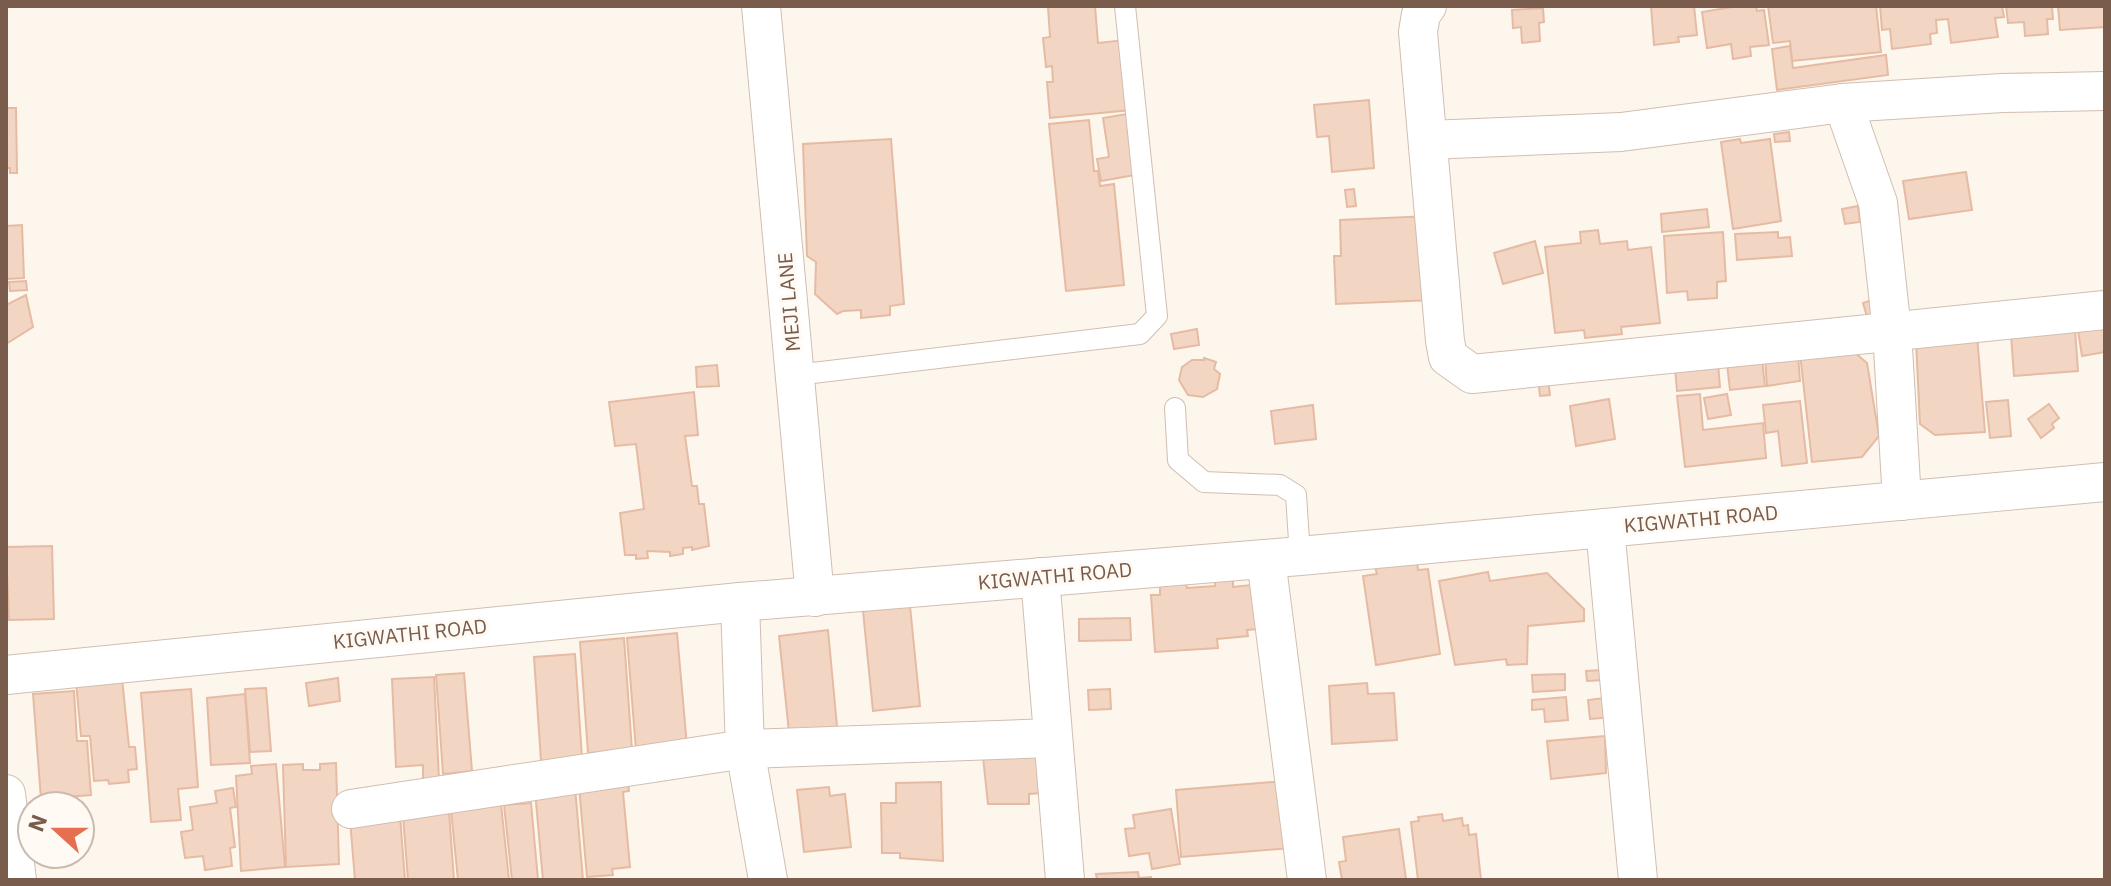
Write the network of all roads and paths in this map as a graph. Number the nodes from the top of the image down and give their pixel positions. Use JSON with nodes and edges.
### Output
{"nodes":[{"id":1,"x":761,"y":6,"type":"edge"},
{"id":2,"x":1125,"y":6,"type":"edge"},
{"id":3,"x":1427,"y":6,"type":"edge"},
{"id":4,"x":2105,"y":91,"type":"edge"},
{"id":5,"x":1843,"y":103,"type":"junction"},
{"id":6,"x":1428,"y":140,"type":"junction"},
{"id":7,"x":2105,"y":310,"type":"edge"},
{"id":8,"x":1892,"y":331,"type":"junction"},
{"id":9,"x":796,"y":375,"type":"junction"},
{"id":10,"x":1175,"y":408,"type":"dead end"},
{"id":11,"x":2105,"y":482,"type":"edge"},
{"id":12,"x":1902,"y":501,"type":"junction"},
{"id":13,"x":1605,"y":528,"type":"junction"},
{"id":14,"x":1283,"y":558,"type":"junction"},
{"id":15,"x":1040,"y":577,"type":"junction"},
{"id":16,"x":815,"y":597,"type":"junction"},
{"id":17,"x":740,"y":602,"type":"junction"},
{"id":18,"x":6,"y":675,"type":"edge"},
{"id":19,"x":1052,"y":738,"type":"junction"},
{"id":20,"x":745,"y":749,"type":"junction"},
{"id":21,"x":6,"y":794,"type":"edge"},
{"id":22,"x":351,"y":809,"type":"dead end"},
{"id":23,"x":17,"y":880,"type":"edge"},
{"id":24,"x":768,"y":880,"type":"edge"},
{"id":25,"x":1065,"y":880,"type":"edge"},
{"id":26,"x":1307,"y":880,"type":"edge"},
{"id":27,"x":1638,"y":880,"type":"edge"}],
"edges":[{"from":1,"to":9,"type":"street","name":"MEJI LANE"},
{"from":2,"to":9,"type":"lane"},
{"from":3,"to":6,"type":"street"},
{"from":4,"to":5,"type":"street"},
{"from":5,"to":6,"type":"street"},
{"from":5,"to":8,"type":"street"},
{"from":6,"to":8,"type":"street"},
{"from":7,"to":8,"type":"street"},
{"from":8,"to":12,"type":"street"},
{"from":9,"to":16,"type":"street","name":"MEJI LANE"},
{"from":10,"to":14,"type":"lane"},
{"from":11,"to":12,"type":"street","name":"KIGWATHI ROAD"},
{"from":12,"to":13,"type":"street","name":"KIGWATHI ROAD"},
{"from":13,"to":14,"type":"street","name":"KIGWATHI ROAD"},
{"from":13,"to":27,"type":"street"},
{"from":14,"to":15,"type":"street","name":"KIGWATHI ROAD"},
{"from":14,"to":26,"type":"street"},
{"from":15,"to":16,"type":"street","name":"KIGWATHI ROAD"},
{"from":15,"to":19,"type":"street"},
{"from":16,"to":17,"type":"street","name":"KIGWATHI ROAD"},
{"from":17,"to":18,"type":"street","name":"KIGWATHI ROAD"},
{"from":17,"to":20,"type":"street"},
{"from":19,"to":20,"type":"street"},
{"from":19,"to":25,"type":"street"},
{"from":20,"to":22,"type":"street"},
{"from":20,"to":24,"type":"street"},
{"from":21,"to":23,"type":"street"}]}
